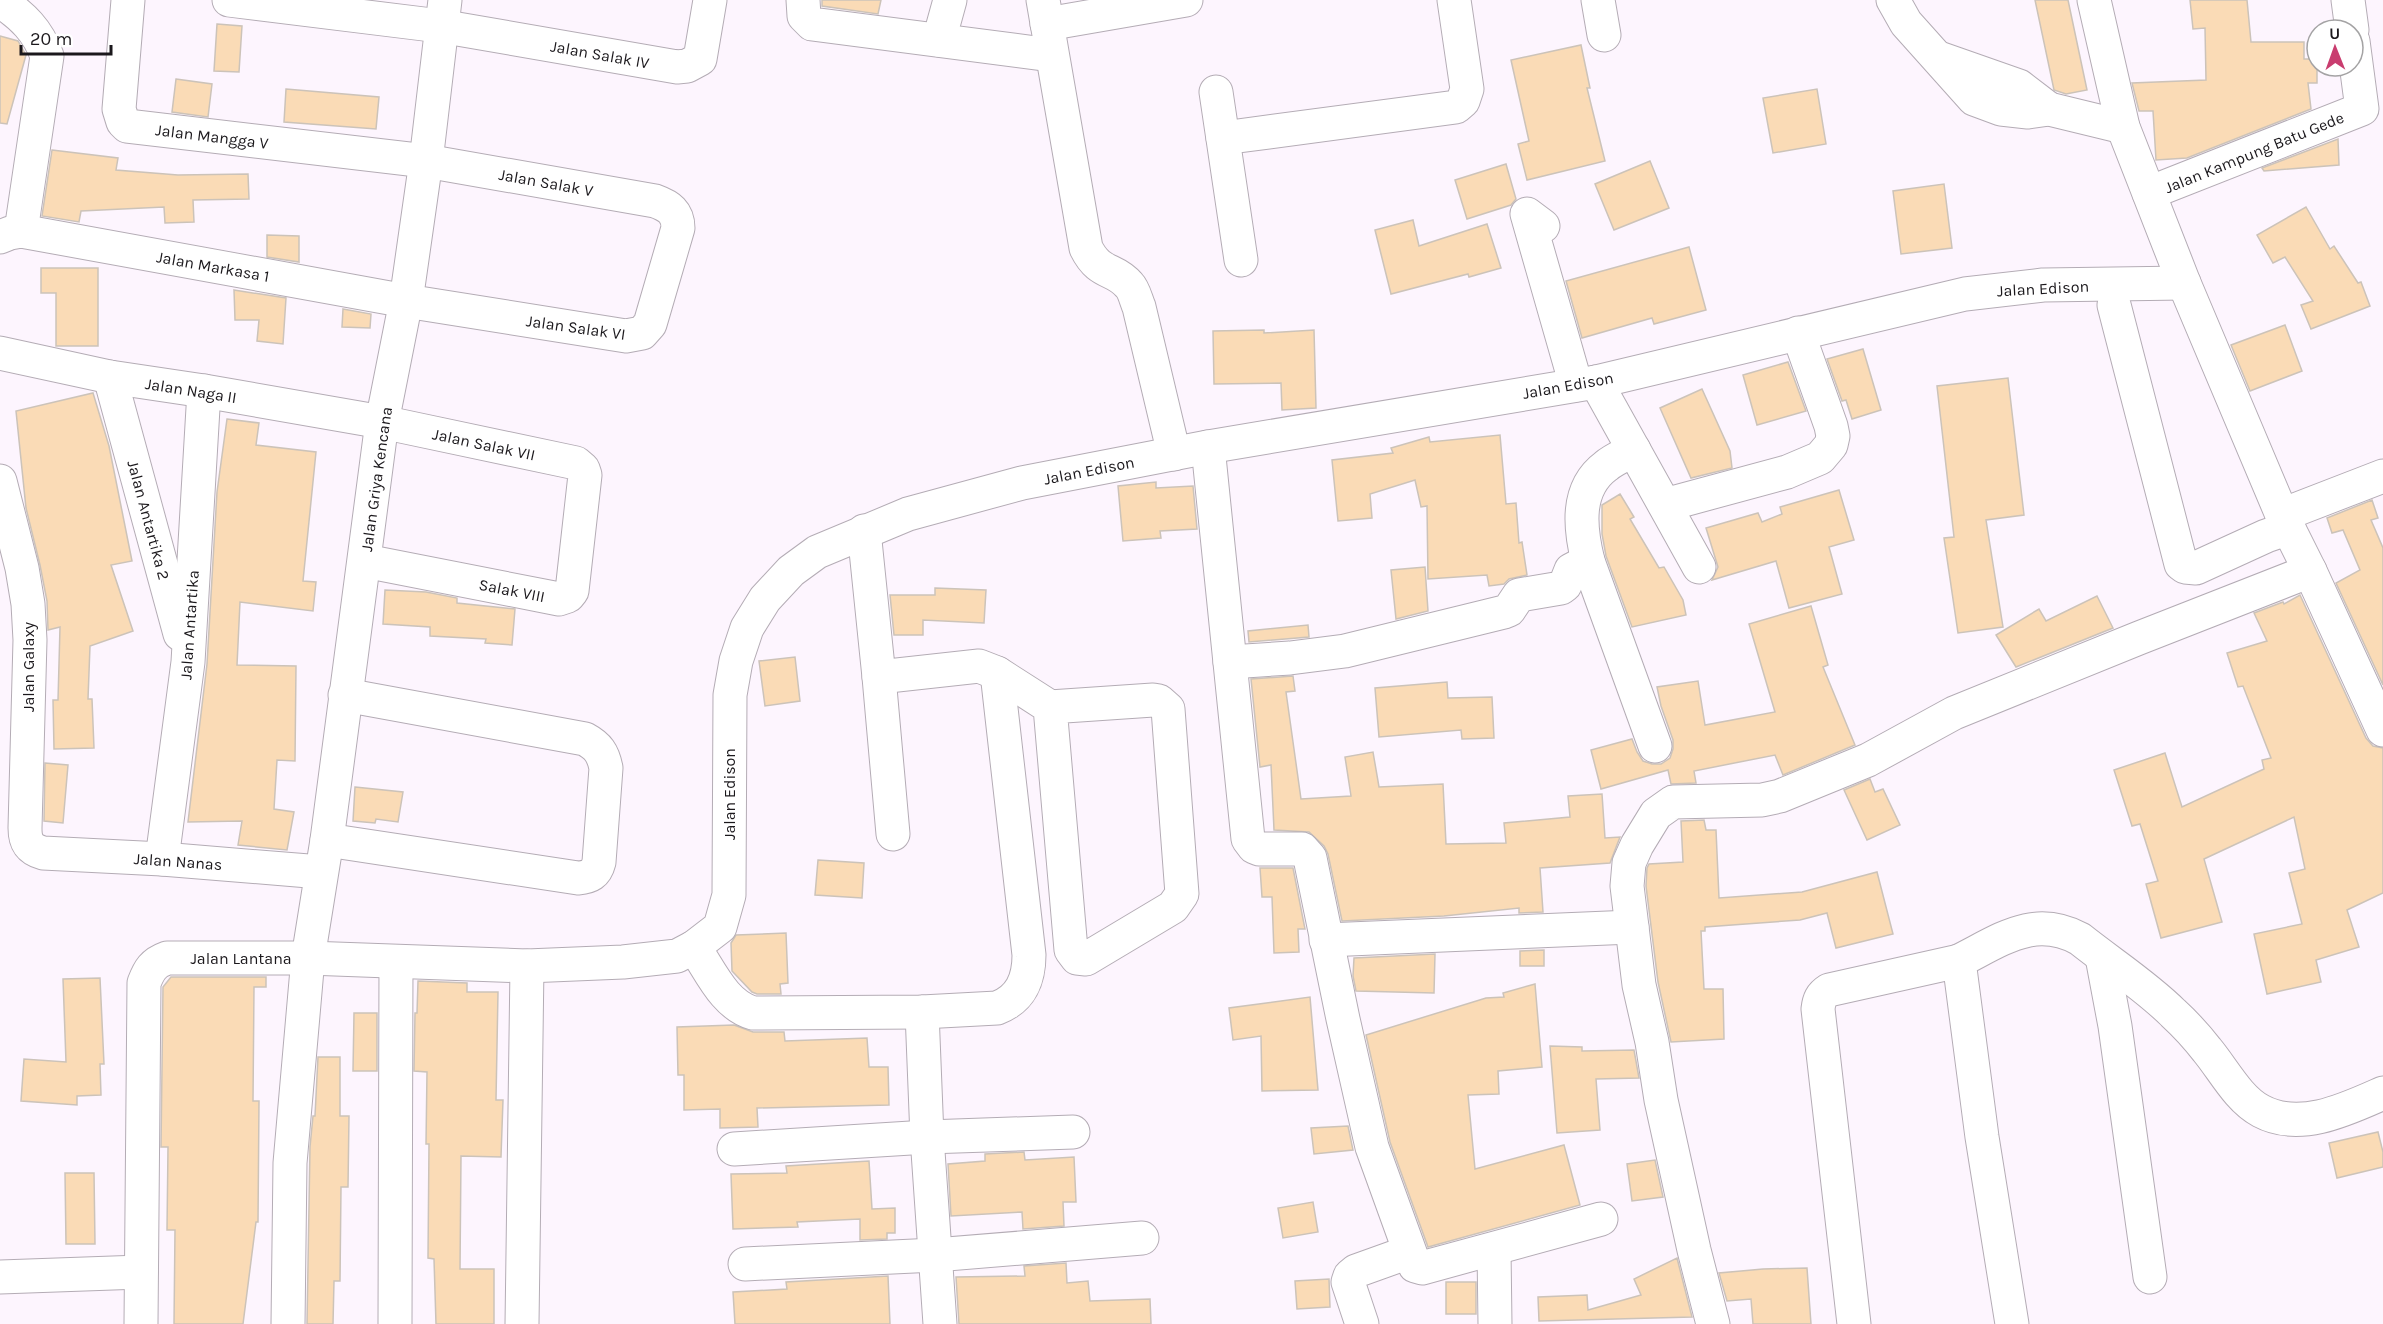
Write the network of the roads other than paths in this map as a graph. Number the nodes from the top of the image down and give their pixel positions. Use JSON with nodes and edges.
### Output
{"nodes":[{"id":1,"x":128,"y":0,"type":"edge"},
{"id":2,"x":230,"y":0,"type":"edge"},
{"id":3,"x":710,"y":0,"type":"edge"},
{"id":4,"x":803,"y":0,"type":"edge"},
{"id":5,"x":950,"y":0,"type":"edge"},
{"id":6,"x":1185,"y":0,"type":"edge"},
{"id":7,"x":1454,"y":0,"type":"edge"},
{"id":8,"x":1598,"y":0,"type":"edge"},
{"id":9,"x":1893,"y":0,"type":"edge"},
{"id":10,"x":2094,"y":0,"type":"edge"},
{"id":11,"x":2348,"y":0,"type":"edge"},
{"id":12,"x":0,"y":1,"type":"edge"},
{"id":13,"x":442,"y":13,"type":"edge"},
{"id":14,"x":2350,"y":18,"type":"edge"},
{"id":15,"x":1047,"y":26,"type":"edge"},
{"id":16,"x":1604,"y":35,"type":"dead end"},
{"id":17,"x":939,"y":40,"type":"junction"},
{"id":18,"x":2357,"y":78,"type":"edge"},
{"id":19,"x":1216,"y":92,"type":"dead end"},
{"id":20,"x":2122,"y":127,"type":"junction"},
{"id":21,"x":1223,"y":138,"type":"junction"},
{"id":22,"x":426,"y":161,"type":"junction"},
{"id":23,"x":2149,"y":193,"type":"junction"},
{"id":24,"x":666,"y":205,"type":"joint"},
{"id":25,"x":1544,"y":226,"type":"dead end"},
{"id":26,"x":10,"y":234,"type":"edge"},
{"id":27,"x":1241,"y":260,"type":"dead end"},
{"id":28,"x":2184,"y":284,"type":"junction"},
{"id":29,"x":406,"y":302,"type":"junction"},
{"id":30,"x":2114,"y":305,"type":"dead end"},
{"id":31,"x":1798,"y":333,"type":"junction"},
{"id":32,"x":0,"y":353,"type":"edge"},
{"id":33,"x":110,"y":377,"type":"junction"},
{"id":34,"x":1586,"y":383,"type":"junction"},
{"id":35,"x":204,"y":391,"type":"junction"},
{"id":36,"x":382,"y":422,"type":"junction"},
{"id":37,"x":1208,"y":447,"type":"junction"},
{"id":38,"x":1634,"y":450,"type":"junction"},
{"id":39,"x":1174,"y":454,"type":"junction"},
{"id":40,"x":583,"y":469,"type":"joint"},
{"id":41,"x":2383,"y":476,"type":"edge"},
{"id":42,"x":0,"y":482,"type":"edge"},
{"id":43,"x":1665,"y":505,"type":"junction"},
{"id":44,"x":2286,"y":522,"type":"junction"},
{"id":45,"x":864,"y":531,"type":"junction"},
{"id":46,"x":365,"y":561,"type":"junction"},
{"id":47,"x":1588,"y":561,"type":"junction"},
{"id":48,"x":1699,"y":567,"type":"dead end"},
{"id":49,"x":2310,"y":571,"type":"junction"},
{"id":50,"x":188,"y":662,"type":"junction"},
{"id":51,"x":1230,"y":662,"type":"junction"},
{"id":52,"x":997,"y":673,"type":"junction"},
{"id":53,"x":879,"y":677,"type":"junction"},
{"id":54,"x":345,"y":695,"type":"junction"},
{"id":55,"x":1050,"y":707,"type":"junction"},
{"id":56,"x":2383,"y":730,"type":"edge"},
{"id":57,"x":1655,"y":746,"type":"dead end"},
{"id":58,"x":893,"y":834,"type":"dead end"},
{"id":59,"x":327,"y":840,"type":"junction"},
{"id":60,"x":36,"y":851,"type":"joint"},
{"id":61,"x":162,"y":859,"type":"junction"},
{"id":62,"x":321,"y":872,"type":"junction"},
{"id":63,"x":1632,"y":927,"type":"junction"},
{"id":64,"x":1326,"y":940,"type":"junction"},
{"id":65,"x":694,"y":947,"type":"junction"},
{"id":66,"x":2102,"y":957,"type":"junction"},
{"id":67,"x":308,"y":958,"type":"junction"},
{"id":68,"x":396,"y":962,"type":"junction"},
{"id":69,"x":1959,"y":962,"type":"junction"},
{"id":70,"x":527,"y":966,"type":"junction"},
{"id":71,"x":922,"y":1012,"type":"junction"},
{"id":72,"x":2383,"y":1093,"type":"edge"},
{"id":73,"x":1073,"y":1132,"type":"dead end"},
{"id":74,"x":927,"y":1137,"type":"junction"},
{"id":75,"x":734,"y":1149,"type":"dead end"},
{"id":76,"x":1601,"y":1219,"type":"dead end"},
{"id":77,"x":1142,"y":1238,"type":"dead end"},
{"id":78,"x":1494,"y":1250,"type":"junction"},
{"id":79,"x":1409,"y":1252,"type":"junction"},
{"id":80,"x":935,"y":1255,"type":"junction"},
{"id":81,"x":744,"y":1264,"type":"dead end"},
{"id":82,"x":141,"y":1272,"type":"junction"},
{"id":83,"x":2150,"y":1277,"type":"dead end"},
{"id":84,"x":0,"y":1278,"type":"edge"},
{"id":85,"x":141,"y":1324,"type":"edge"},
{"id":86,"x":288,"y":1324,"type":"edge"},
{"id":87,"x":395,"y":1324,"type":"edge"},
{"id":88,"x":522,"y":1324,"type":"edge"},
{"id":89,"x":940,"y":1324,"type":"edge"},
{"id":90,"x":1362,"y":1324,"type":"edge"},
{"id":91,"x":1495,"y":1324,"type":"edge"},
{"id":92,"x":1713,"y":1324,"type":"edge"},
{"id":93,"x":1854,"y":1324,"type":"edge"},
{"id":94,"x":2012,"y":1324,"type":"edge"}],
"edges":[{"from":1,"to":22,"type":"street","name":"Jalan Mangga V"},
{"from":2,"to":13,"type":"street"},
{"from":3,"to":13,"type":"street","name":"Jalan Salak IV"},
{"from":4,"to":17,"type":"street"},
{"from":5,"to":17,"type":"street"},
{"from":6,"to":15,"type":"street"},
{"from":7,"to":21,"type":"street"},
{"from":8,"to":16,"type":"street"},
{"from":9,"to":20,"type":"street"},
{"from":10,"to":20,"type":"street"},
{"from":11,"to":14,"type":"street"},
{"from":12,"to":26,"type":"street"},
{"from":13,"to":22,"type":"street","name":"Jalan Griya Kencana"},
{"from":15,"to":17,"type":"street"},
{"from":15,"to":39,"type":"street"},
{"from":18,"to":23,"type":"street","name":"Jalan Kampung Batu Gede"},
{"from":19,"to":21,"type":"street"},
{"from":20,"to":23,"type":"street"},
{"from":21,"to":27,"type":"street"},
{"from":22,"to":24,"type":"street","name":"Jalan Salak V"},
{"from":22,"to":29,"type":"street","name":"Jalan Griya Kencana"},
{"from":23,"to":28,"type":"street"},
{"from":24,"to":29,"type":"street","name":"Jalan Salak VI"},
{"from":25,"to":34,"type":"street"},
{"from":26,"to":29,"type":"street","name":"Jalan Markasa 1"},
{"from":28,"to":31,"type":"street","name":"Jalan Edison"},
{"from":28,"to":44,"type":"street"},
{"from":29,"to":36,"type":"street","name":"Jalan Griya Kencana"},
{"from":30,"to":44,"type":"street"},
{"from":31,"to":34,"type":"street","name":"Jalan Edison"},
{"from":31,"to":43,"type":"street"},
{"from":32,"to":33,"type":"street","name":"Jalan Naga II"},
{"from":33,"to":35,"type":"street","name":"Jalan Naga II"},
{"from":33,"to":50,"type":"street","name":"Jalan Antartika 2"},
{"from":34,"to":37,"type":"street","name":"Jalan Edison"},
{"from":34,"to":38,"type":"street"},
{"from":35,"to":36,"type":"street","name":"Jalan Naga II"},
{"from":35,"to":50,"type":"street","name":"Jalan Antartika"},
{"from":36,"to":40,"type":"street","name":"Jalan Salak VII"},
{"from":36,"to":46,"type":"street","name":"Jalan Griya Kencana"},
{"from":37,"to":39,"type":"street","name":"Jalan Edison"},
{"from":37,"to":51,"type":"street"},
{"from":38,"to":43,"type":"street"},
{"from":38,"to":47,"type":"street"},
{"from":39,"to":45,"type":"street","name":"Jalan Edison"},
{"from":40,"to":46,"type":"street","name":"Salak VIII"},
{"from":41,"to":44,"type":"street"},
{"from":42,"to":60,"type":"street","name":"Jalan Galaxy"},
{"from":43,"to":48,"type":"street"},
{"from":44,"to":49,"type":"street"},
{"from":45,"to":53,"type":"street"},
{"from":45,"to":65,"type":"street","name":"Jalan Edison"},
{"from":46,"to":54,"type":"street","name":"Jalan Griya Kencana"},
{"from":47,"to":51,"type":"street"},
{"from":47,"to":57,"type":"street"},
{"from":49,"to":56,"type":"street"},
{"from":49,"to":63,"type":"street"},
{"from":50,"to":61,"type":"street","name":"Jalan Antartika"},
{"from":51,"to":64,"type":"street"},
{"from":52,"to":53,"type":"street"},
{"from":52,"to":55,"type":"street"},
{"from":52,"to":71,"type":"street"},
{"from":53,"to":58,"type":"street"},
{"from":54,"to":59,"type":"street","name":"Jalan Griya Kencana"},
{"from":54,"to":59,"type":"street"},
{"from":55,"to":55,"type":"street"},
{"from":59,"to":62,"type":"street","name":"Jalan Griya Kencana"},
{"from":60,"to":61,"type":"street","name":"Jalan Nanas"},
{"from":61,"to":62,"type":"street","name":"Jalan Nanas"},
{"from":62,"to":67,"type":"street","name":"Jalan Griya Kencana"},
{"from":63,"to":64,"type":"street"},
{"from":63,"to":92,"type":"street"},
{"from":64,"to":79,"type":"street"},
{"from":65,"to":70,"type":"street","name":"Jalan Edison"},
{"from":65,"to":71,"type":"street"},
{"from":66,"to":69,"type":"street"},
{"from":66,"to":72,"type":"street"},
{"from":66,"to":83,"type":"street"},
{"from":67,"to":68,"type":"street","name":"Jalan Edison"},
{"from":67,"to":82,"type":"street","name":"Jalan Lantana"},
{"from":67,"to":86,"type":"street","name":"Jalan Lantana"},
{"from":68,"to":70,"type":"street","name":"Jalan Edison"},
{"from":68,"to":87,"type":"street"},
{"from":69,"to":93,"type":"street"},
{"from":69,"to":94,"type":"street"},
{"from":70,"to":88,"type":"street"},
{"from":71,"to":74,"type":"street"},
{"from":73,"to":74,"type":"street"},
{"from":74,"to":75,"type":"street"},
{"from":74,"to":80,"type":"street"},
{"from":76,"to":78,"type":"street"},
{"from":77,"to":80,"type":"street"},
{"from":78,"to":79,"type":"street"},
{"from":78,"to":91,"type":"street"},
{"from":79,"to":90,"type":"street"},
{"from":80,"to":81,"type":"street"},
{"from":80,"to":89,"type":"street"},
{"from":82,"to":84,"type":"street"},
{"from":82,"to":85,"type":"street","name":"Jalan Lantana"}]}
